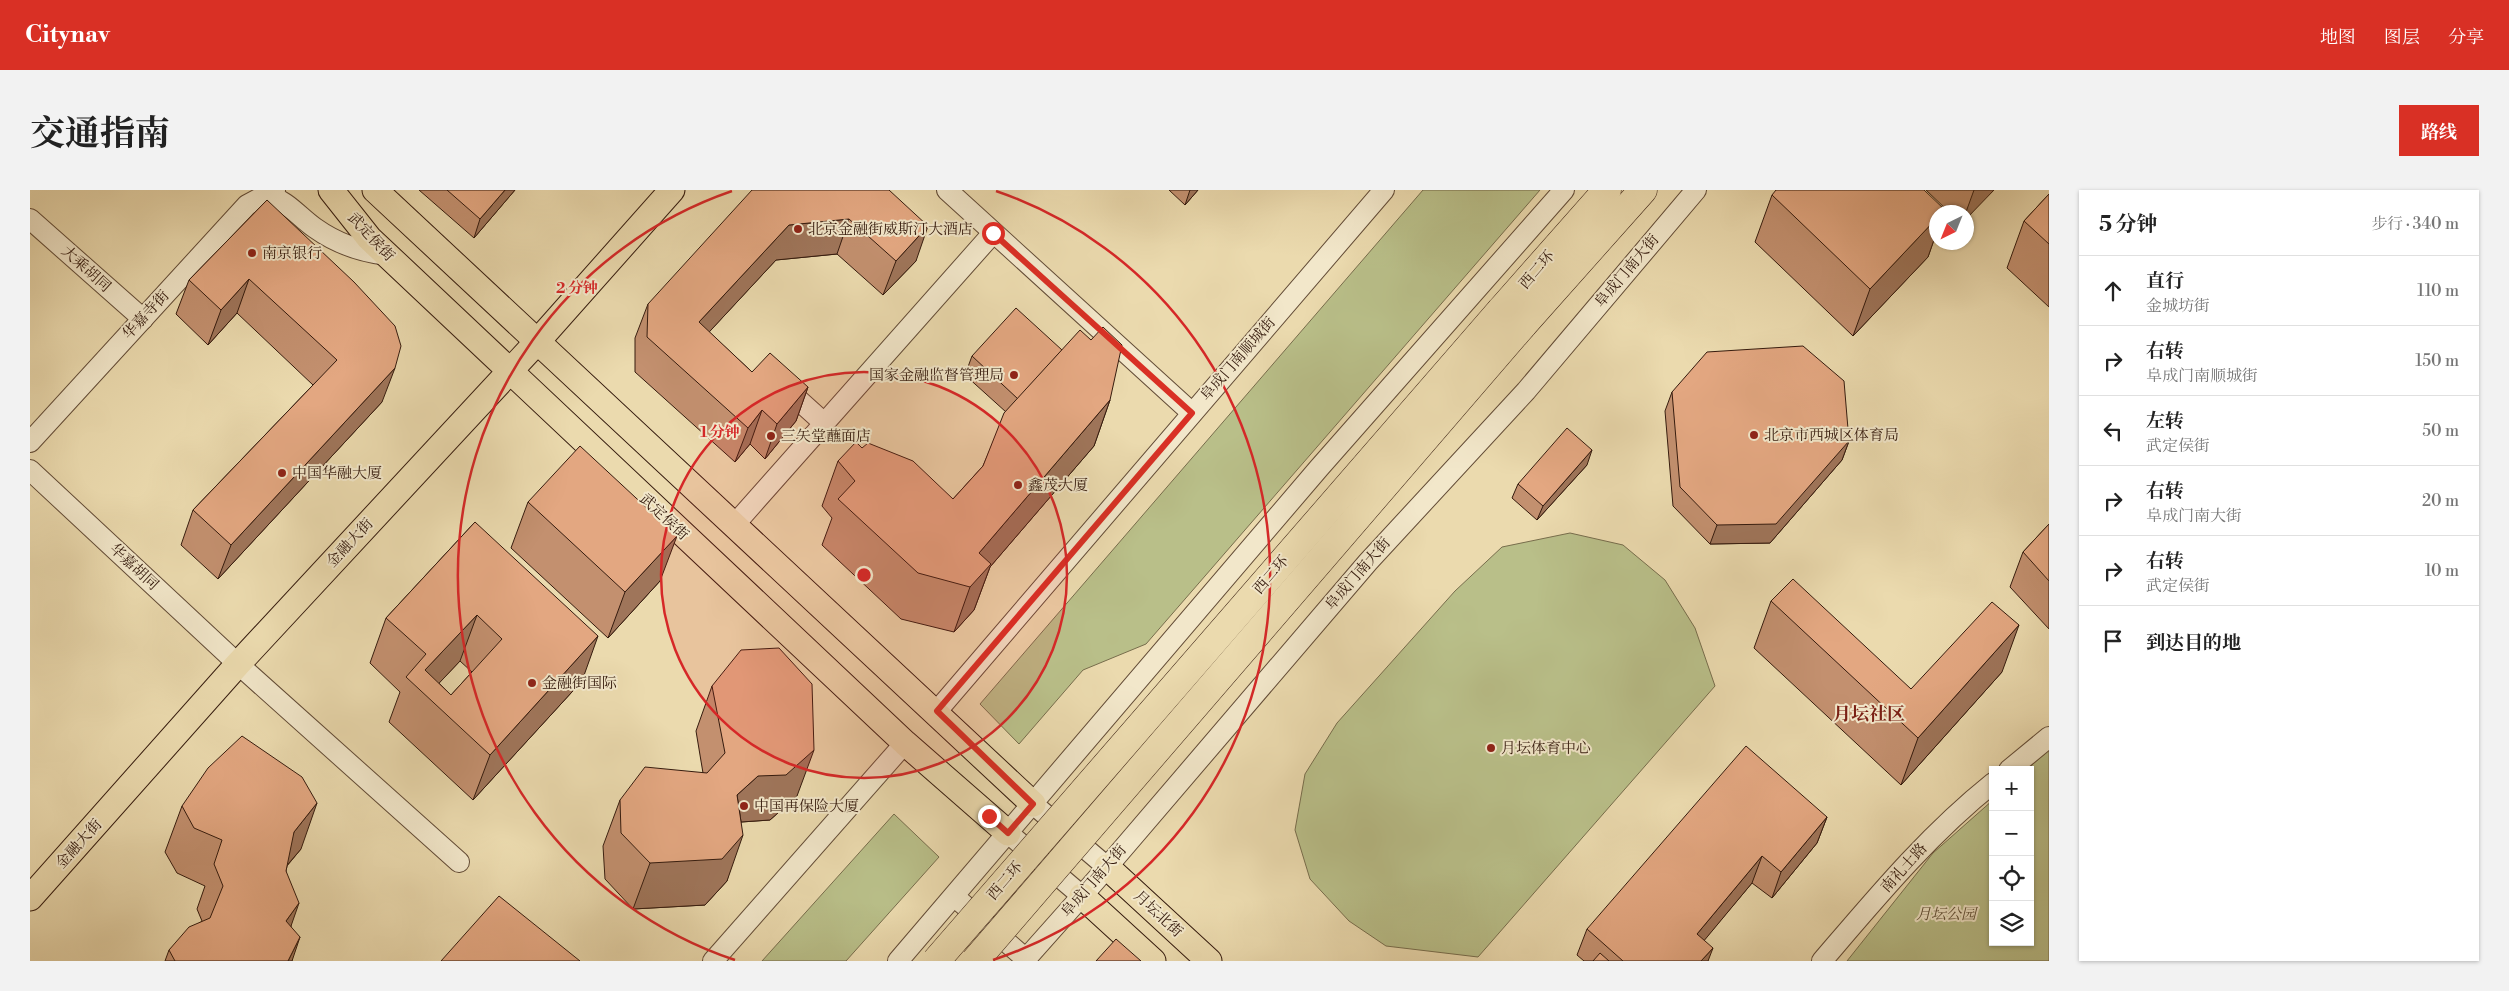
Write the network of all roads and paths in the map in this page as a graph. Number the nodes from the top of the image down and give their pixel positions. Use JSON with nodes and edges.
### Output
{"nodes":[{"id":1,"x":331,"y":190,"type":"edge"},
{"id":2,"x":375,"y":190,"type":"edge"},
{"id":3,"x":672,"y":190,"type":"edge"},
{"id":4,"x":947,"y":190,"type":"edge"},
{"id":5,"x":1384,"y":190,"type":"edge"},
{"id":6,"x":1564,"y":190,"type":"edge"},
{"id":7,"x":1607,"y":190,"type":"edge"},
{"id":8,"x":1643,"y":190,"type":"edge"},
{"id":9,"x":1696,"y":190,"type":"edge"},
{"id":10,"x":271,"y":193,"type":"edge"},
{"id":11,"x":30,"y":219,"type":"edge"},
{"id":12,"x":993,"y":233,"type":"junction"},
{"id":13,"x":387,"y":255,"type":"junction"},
{"id":14,"x":143,"y":319,"type":"junction"},
{"id":15,"x":537,"y":342,"type":"junction"},
{"id":16,"x":511,"y":371,"type":"junction"},
{"id":17,"x":779,"y":381,"type":"edge"},
{"id":18,"x":1192,"y":413,"type":"junction"},
{"id":19,"x":824,"y":423,"type":"junction"},
{"id":20,"x":30,"y":442,"type":"edge"},
{"id":21,"x":30,"y":470,"type":"edge"},
{"id":22,"x":734,"y":524,"type":"junction"},
{"id":23,"x":238,"y":664,"type":"junction"},
{"id":24,"x":937,"y":711,"type":"junction"},
{"id":25,"x":2049,"y":737,"type":"edge"},
{"id":26,"x":905,"y":743,"type":"junction"},
{"id":27,"x":2014,"y":766,"type":"edge"},
{"id":28,"x":1989,"y":786,"type":"edge"},
{"id":29,"x":1033,"y":804,"type":"junction"},
{"id":30,"x":1008,"y":833,"type":"junction"},
{"id":31,"x":459,"y":862,"type":"dead end"},
{"id":32,"x":1107,"y":867,"type":"junction"},
{"id":33,"x":1082,"y":896,"type":"junction"},
{"id":34,"x":955,"y":897,"type":"junction"},
{"id":35,"x":30,"y":898,"type":"edge"},
{"id":36,"x":1025,"y":960,"type":"edge"},
{"id":37,"x":713,"y":961,"type":"edge"},
{"id":38,"x":898,"y":961,"type":"edge"},
{"id":39,"x":936,"y":961,"type":"edge"},
{"id":40,"x":975,"y":961,"type":"edge"},
{"id":41,"x":1153,"y":961,"type":"edge"},
{"id":42,"x":1209,"y":961,"type":"edge"},
{"id":43,"x":1822,"y":961,"type":"edge"}],
"edges":[{"from":1,"to":13,"type":"main road","name":"武定侯街"},
{"from":2,"to":15,"type":"main road"},
{"from":3,"to":15,"type":"main road","name":"金融大街"},
{"from":4,"to":12,"type":"street"},
{"from":5,"to":18,"type":"street","name":"阜成门南顺城街"},
{"from":6,"to":29,"type":"street"},
{"from":7,"to":39,"type":"highway","name":"西二环","bridge":true},
{"from":8,"to":40,"type":"highway","name":"西二环","bridge":true},
{"from":9,"to":32,"type":"street","name":"阜成门南大街"},
{"from":10,"to":13,"type":"street","name":"华嘉寺街"},
{"from":10,"to":14,"type":"street","name":"华嘉寺街"},
{"from":11,"to":14,"type":"street","name":"大乘胡同"},
{"from":12,"to":18,"type":"street"},
{"from":12,"to":19,"type":"street"},
{"from":13,"to":16,"type":"main road","name":"武定侯街"},
{"from":14,"to":20,"type":"street","name":"华嘉寺街"},
{"from":15,"to":16,"type":"main road","name":"金融大街"},
{"from":15,"to":22,"type":"main road"},
{"from":16,"to":23,"type":"main road","name":"金融大街"},
{"from":16,"to":26,"type":"main road","name":"武定侯街"},
{"from":17,"to":19,"type":"street"},
{"from":18,"to":24,"type":"street","name":"阜成门南顺城街"},
{"from":19,"to":22,"type":"street"},
{"from":21,"to":23,"type":"street","name":"华嘉胡同"},
{"from":22,"to":24,"type":"main road"},
{"from":23,"to":31,"type":"street","name":"华嘉胡同"},
{"from":23,"to":35,"type":"main road","name":"金融大街"},
{"from":24,"to":29,"type":"main road"},
{"from":25,"to":27,"type":"street"},
{"from":26,"to":30,"type":"main road","name":"武定侯街"},
{"from":26,"to":37,"type":"street"},
{"from":28,"to":43,"type":"street","name":"南礼士路"},
{"from":29,"to":30,"type":"street"},
{"from":29,"to":32,"type":"street"},
{"from":30,"to":33,"type":"street"},
{"from":30,"to":34,"type":"street"},
{"from":32,"to":33,"type":"street","name":"阜成门南大街"},
{"from":32,"to":42,"type":"main road","name":"月坛北街"},
{"from":33,"to":36,"type":"street","name":"阜成门南大街"},
{"from":33,"to":41,"type":"main road"},
{"from":34,"to":36,"type":"street"},
{"from":34,"to":38,"type":"street"}]}
